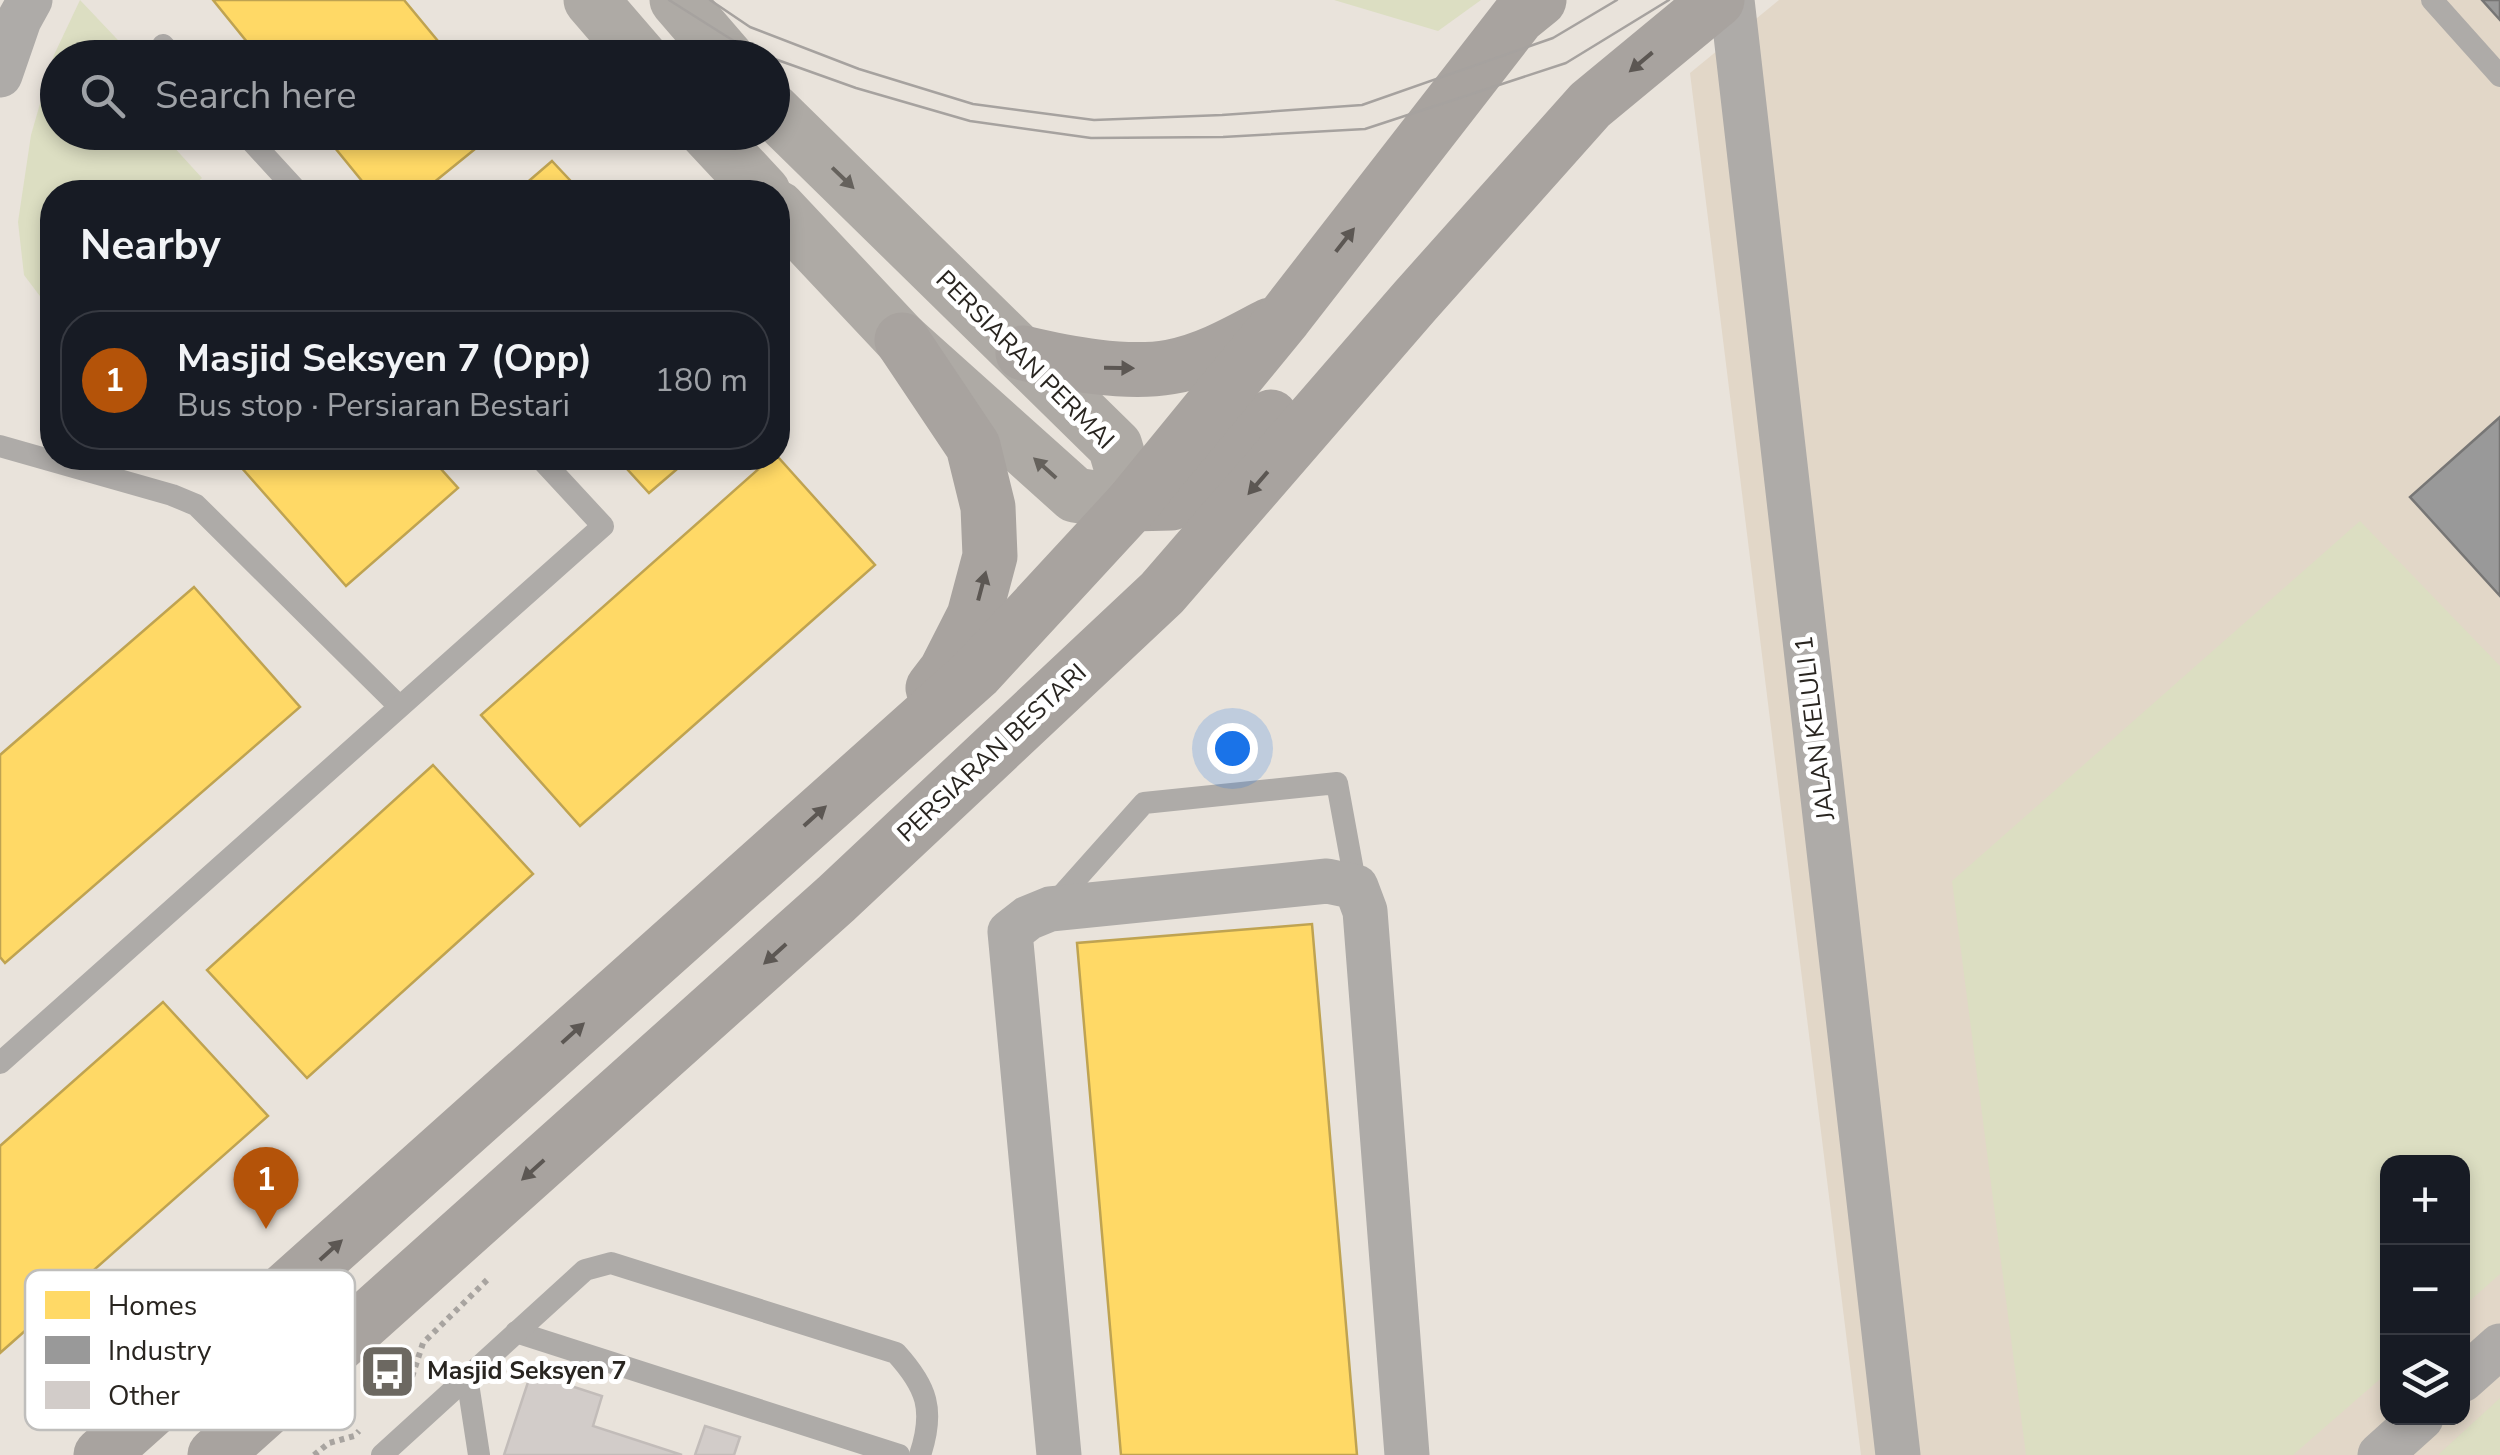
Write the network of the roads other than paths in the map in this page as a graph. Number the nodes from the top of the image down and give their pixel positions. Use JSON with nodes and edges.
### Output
{"nodes":[{"id":1,"x":30,"y":0,"type":"edge"},
{"id":2,"x":591,"y":0,"type":"edge"},
{"id":3,"x":677,"y":0,"type":"edge"},
{"id":4,"x":1539,"y":0,"type":"edge"},
{"id":5,"x":1716,"y":0,"type":"edge"},
{"id":6,"x":1732,"y":0,"type":"edge"},
{"id":7,"x":2432,"y":0,"type":"edge"},
{"id":8,"x":625,"y":40,"type":"edge"},
{"id":9,"x":711,"y":40,"type":"edge"},
{"id":10,"x":0,"y":75,"type":"edge"},
{"id":11,"x":2500,"y":76,"type":"edge"},
{"id":12,"x":790,"y":127,"type":"edge"},
{"id":13,"x":260,"y":150,"type":"edge"},
{"id":14,"x":724,"y":150,"type":"edge"},
{"id":15,"x":287,"y":180,"type":"edge"},
{"id":16,"x":751,"y":180,"type":"edge"},
{"id":17,"x":790,"y":221,"type":"edge"},
{"id":18,"x":1415,"y":301,"type":"junction"},
{"id":19,"x":1285,"y":317,"type":"junction"},
{"id":20,"x":902,"y":340,"type":"junction"},
{"id":21,"x":1023,"y":353,"type":"junction"},
{"id":22,"x":0,"y":446,"type":"edge"},
{"id":23,"x":40,"y":457,"type":"edge"},
{"id":24,"x":86,"y":470,"type":"edge"},
{"id":25,"x":551,"y":470,"type":"edge"},
{"id":26,"x":1132,"y":504,"type":"junction"},
{"id":27,"x":399,"y":706,"type":"junction"},
{"id":28,"x":880,"y":758,"type":"junction"},
{"id":29,"x":1356,"y":887,"type":"junction"},
{"id":30,"x":836,"y":899,"type":"junction"},
{"id":31,"x":1050,"y":908,"type":"junction"},
{"id":32,"x":0,"y":1064,"type":"edge"},
{"id":33,"x":308,"y":1270,"type":"edge"},
{"id":34,"x":355,"y":1330,"type":"edge"},
{"id":35,"x":516,"y":1332,"type":"junction"},
{"id":36,"x":2500,"y":1346,"type":"edge"},
{"id":37,"x":2470,"y":1373,"type":"edge"},
{"id":38,"x":467,"y":1377,"type":"junction"},
{"id":39,"x":2413,"y":1425,"type":"edge"},
{"id":40,"x":130,"y":1430,"type":"edge"},
{"id":41,"x":243,"y":1430,"type":"edge"},
{"id":42,"x":400,"y":1445,"type":"edge"},
{"id":43,"x":102,"y":1455,"type":"edge"},
{"id":44,"x":215,"y":1455,"type":"edge"},
{"id":45,"x":382,"y":1455,"type":"edge"},
{"id":46,"x":479,"y":1455,"type":"edge"},
{"id":47,"x":899,"y":1455,"type":"edge"},
{"id":48,"x":920,"y":1455,"type":"edge"},
{"id":49,"x":1059,"y":1455,"type":"edge"},
{"id":50,"x":1407,"y":1455,"type":"edge"},
{"id":51,"x":1898,"y":1455,"type":"edge"},
{"id":52,"x":2380,"y":1455,"type":"edge"}],
"edges":[{"from":1,"to":10,"type":"street"},
{"from":2,"to":8,"type":"main road"},
{"from":3,"to":9,"type":"main road"},
{"from":19,"to":4,"type":"main road","one_way":true},
{"from":5,"to":18,"type":"main road","name":"PERSIARAN BESTARI","one_way":true},
{"from":6,"to":51,"type":"street","name":"JALAN KELULI 1"},
{"from":7,"to":11,"type":"lane"},
{"from":12,"to":21,"type":"main road","name":"PERSIARAN PERMAI","one_way":true},
{"from":13,"to":15,"type":"lane"},
{"from":14,"to":16,"type":"main road"},
{"from":17,"to":20,"type":"main road"},
{"from":18,"to":26,"type":"main road"},
{"from":18,"to":30,"type":"main road","name":"PERSIARAN BESTARI","one_way":true},
{"from":21,"to":19,"type":"main road","one_way":true},
{"from":19,"to":26,"type":"main road"},
{"from":26,"to":20,"type":"main road","one_way":true},
{"from":28,"to":20,"type":"main road","one_way":true},
{"from":21,"to":26,"type":"main road","name":"PERSIARAN PERMAI"},
{"from":22,"to":23,"type":"lane"},
{"from":24,"to":27,"type":"lane"},
{"from":25,"to":27,"type":"lane"},
{"from":26,"to":28,"type":"main road"},
{"from":26,"to":30,"type":"main road"},
{"from":27,"to":32,"type":"lane"},
{"from":33,"to":28,"type":"main road","one_way":true},
{"from":29,"to":31,"type":"street"},
{"from":29,"to":31,"type":"lane"},
{"from":29,"to":50,"type":"street"},
{"from":30,"to":34,"type":"main road","name":"PERSIARAN BESTARI","one_way":true},
{"from":31,"to":49,"type":"street"},
{"from":35,"to":38,"type":"lane"},
{"from":35,"to":47,"type":"lane"},
{"from":35,"to":48,"type":"lane"},
{"from":36,"to":37,"type":"street"},
{"from":38,"to":42,"type":"lane"},
{"from":38,"to":46,"type":"lane"},
{"from":39,"to":52,"type":"street"},
{"from":43,"to":40,"type":"main road","one_way":true},
{"from":41,"to":44,"type":"main road","name":"PERSIARAN BESTARI","one_way":true},
{"from":42,"to":45,"type":"lane"}]}
